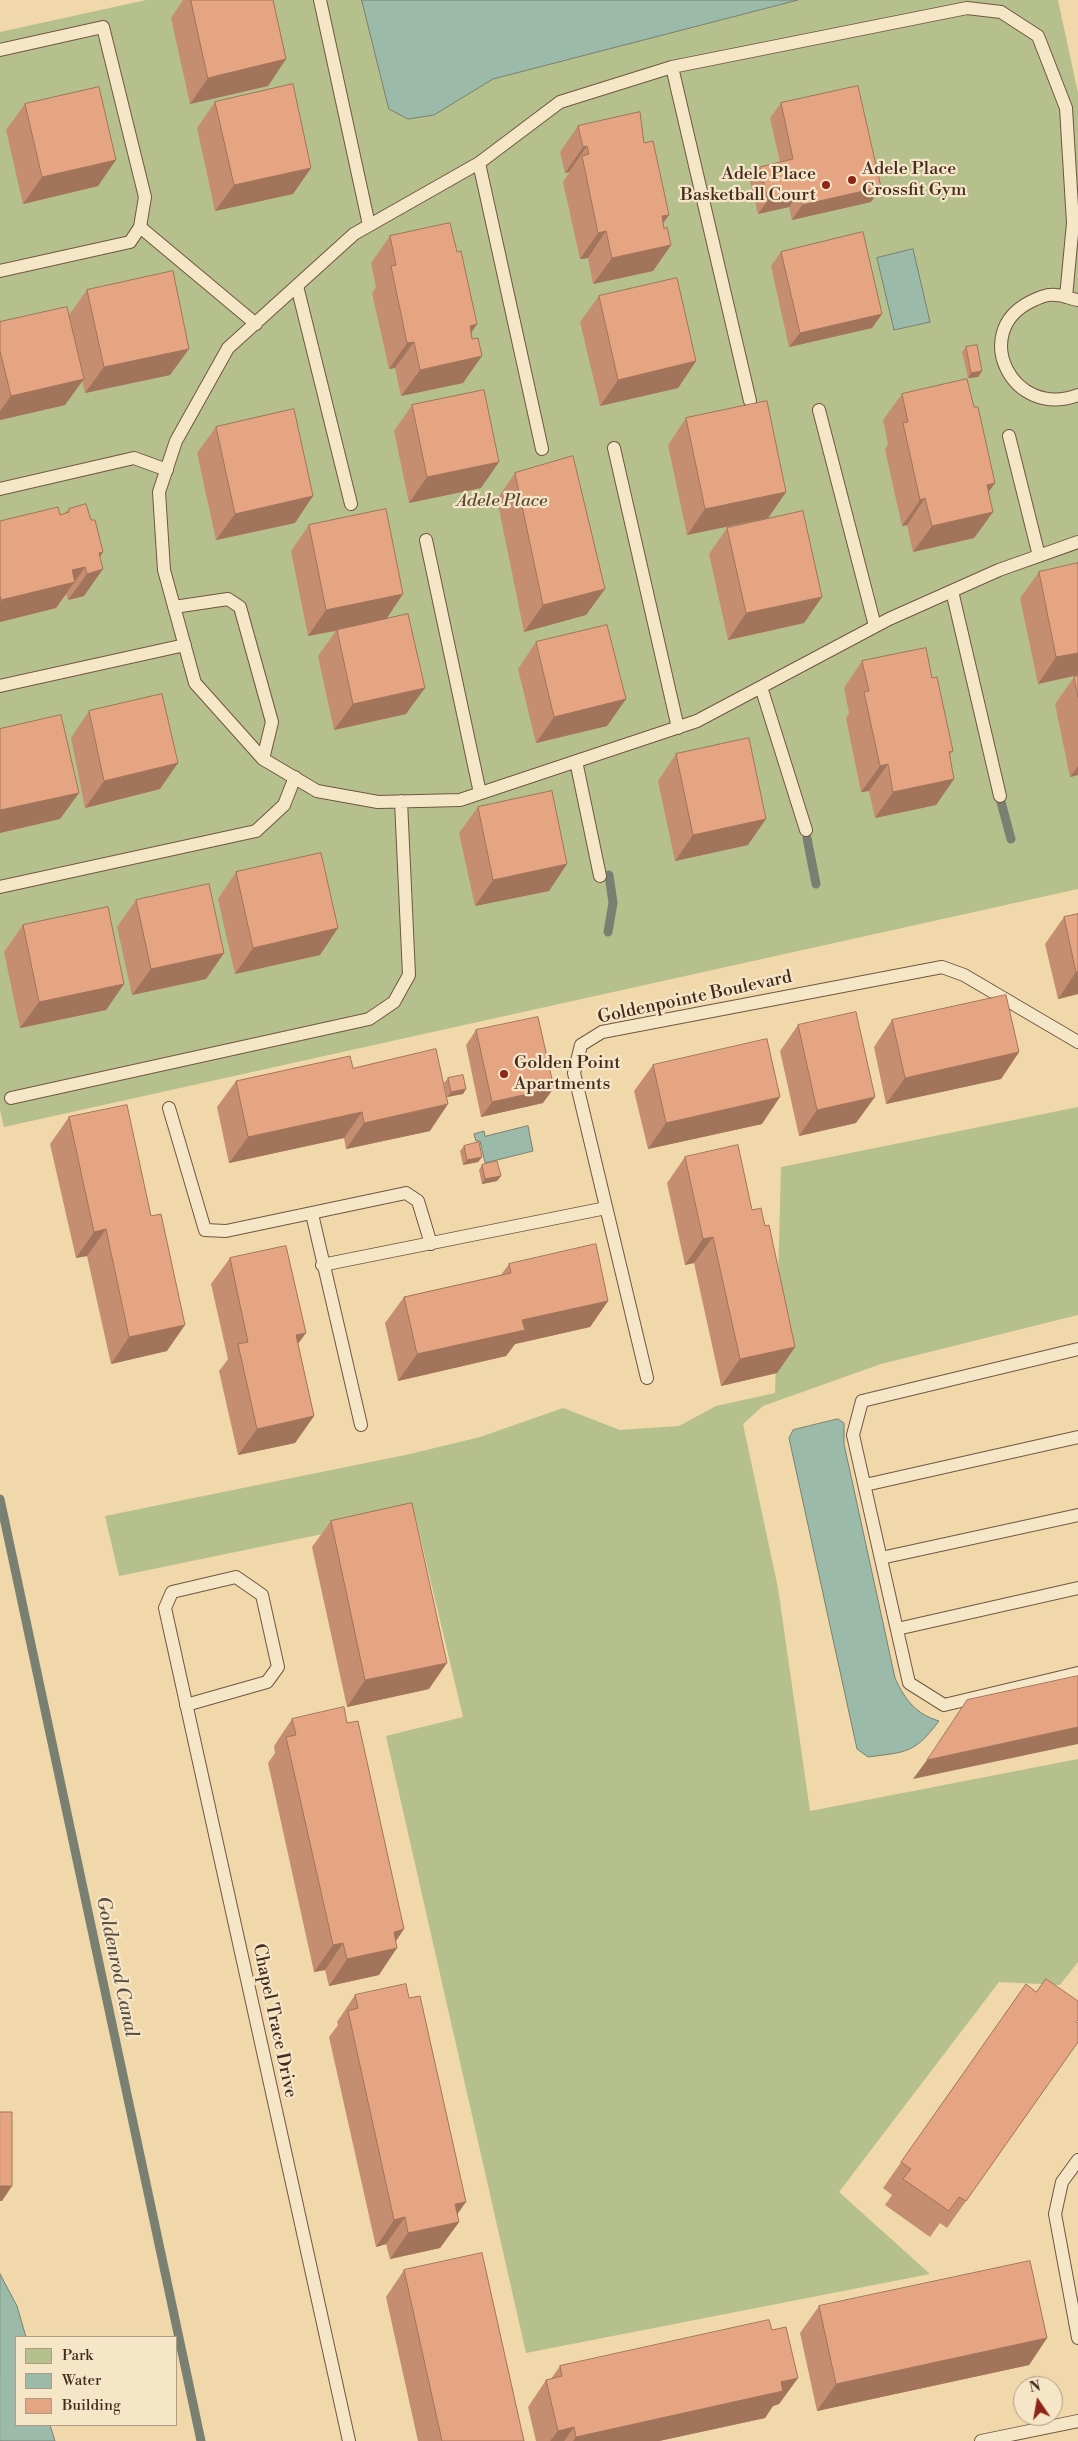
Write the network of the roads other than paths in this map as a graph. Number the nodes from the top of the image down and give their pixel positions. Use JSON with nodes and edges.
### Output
{"nodes":[{"id":1,"x":320,"y":0,"type":"edge"},
{"id":2,"x":0,"y":50,"type":"edge"},
{"id":3,"x":672,"y":67,"type":"junction"},
{"id":4,"x":479,"y":164,"type":"junction"},
{"id":5,"x":369,"y":225,"type":"junction"},
{"id":6,"x":140,"y":228,"type":"junction"},
{"id":7,"x":0,"y":271,"type":"edge"},
{"id":8,"x":297,"y":286,"type":"junction"},
{"id":9,"x":1072,"y":299,"type":"edge"},
{"id":10,"x":256,"y":324,"type":"junction"},
{"id":11,"x":1078,"y":395,"type":"edge"},
{"id":12,"x":750,"y":401,"type":"dead end"},
{"id":13,"x":819,"y":410,"type":"dead end"},
{"id":14,"x":1009,"y":436,"type":"dead end"},
{"id":15,"x":614,"y":448,"type":"dead end"},
{"id":16,"x":542,"y":449,"type":"dead end"},
{"id":17,"x":167,"y":470,"type":"junction"},
{"id":18,"x":0,"y":489,"type":"edge"},
{"id":19,"x":351,"y":504,"type":"dead end"},
{"id":20,"x":426,"y":540,"type":"dead end"},
{"id":21,"x":1078,"y":542,"type":"edge"},
{"id":22,"x":1039,"y":556,"type":"junction"},
{"id":23,"x":952,"y":591,"type":"junction"},
{"id":24,"x":174,"y":607,"type":"junction"},
{"id":25,"x":875,"y":626,"type":"junction"},
{"id":26,"x":185,"y":645,"type":"junction"},
{"id":27,"x":0,"y":686,"type":"edge"},
{"id":28,"x":761,"y":687,"type":"junction"},
{"id":29,"x":678,"y":728,"type":"junction"},
{"id":30,"x":263,"y":759,"type":"junction"},
{"id":31,"x":576,"y":761,"type":"junction"},
{"id":32,"x":295,"y":778,"type":"junction"},
{"id":33,"x":480,"y":793,"type":"junction"},
{"id":34,"x":1000,"y":796,"type":"dead end"},
{"id":35,"x":401,"y":801,"type":"junction"},
{"id":36,"x":806,"y":830,"type":"dead end"},
{"id":37,"x":600,"y":876,"type":"dead end"},
{"id":38,"x":0,"y":887,"type":"edge"},
{"id":39,"x":1078,"y":1042,"type":"edge"},
{"id":40,"x":11,"y":1098,"type":"dead end"},
{"id":41,"x":168,"y":1108,"type":"dead end"},
{"id":42,"x":606,"y":1208,"type":"junction"},
{"id":43,"x":312,"y":1214,"type":"junction"},
{"id":44,"x":430,"y":1244,"type":"junction"},
{"id":45,"x":322,"y":1265,"type":"junction"},
{"id":46,"x":1078,"y":1349,"type":"edge"},
{"id":47,"x":647,"y":1378,"type":"dead end"},
{"id":48,"x":360,"y":1425,"type":"dead end"},
{"id":49,"x":1078,"y":1437,"type":"edge"},
{"id":50,"x":865,"y":1485,"type":"junction"},
{"id":51,"x":1078,"y":1515,"type":"edge"},
{"id":52,"x":881,"y":1558,"type":"junction"},
{"id":53,"x":1078,"y":1588,"type":"edge"},
{"id":54,"x":897,"y":1629,"type":"junction"},
{"id":55,"x":1078,"y":1673,"type":"edge"},
{"id":56,"x":186,"y":1705,"type":"junction"},
{"id":57,"x":1078,"y":2160,"type":"edge"},
{"id":58,"x":1078,"y":2338,"type":"edge"},
{"id":59,"x":1078,"y":2421,"type":"edge"},
{"id":60,"x":349,"y":2441,"type":"edge"},
{"id":61,"x":981,"y":2441,"type":"edge"}],
"edges":[{"from":1,"to":5,"type":"lane"},
{"from":2,"to":6,"type":"lane"},
{"from":3,"to":4,"type":"lane"},
{"from":3,"to":9,"type":"lane"},
{"from":3,"to":12,"type":"lane"},
{"from":4,"to":5,"type":"lane"},
{"from":4,"to":16,"type":"lane"},
{"from":5,"to":8,"type":"lane"},
{"from":6,"to":7,"type":"lane"},
{"from":6,"to":10,"type":"lane"},
{"from":8,"to":10,"type":"lane"},
{"from":8,"to":19,"type":"lane"},
{"from":9,"to":11,"type":"lane"},
{"from":10,"to":17,"type":"lane"},
{"from":13,"to":25,"type":"lane"},
{"from":14,"to":22,"type":"lane"},
{"from":15,"to":29,"type":"lane"},
{"from":17,"to":18,"type":"lane"},
{"from":17,"to":24,"type":"lane"},
{"from":20,"to":33,"type":"lane"},
{"from":21,"to":22,"type":"lane"},
{"from":22,"to":23,"type":"lane"},
{"from":23,"to":25,"type":"lane"},
{"from":23,"to":34,"type":"lane"},
{"from":24,"to":26,"type":"lane"},
{"from":24,"to":30,"type":"lane"},
{"from":25,"to":28,"type":"lane"},
{"from":26,"to":27,"type":"lane"},
{"from":26,"to":30,"type":"lane"},
{"from":28,"to":29,"type":"lane"},
{"from":28,"to":36,"type":"lane"},
{"from":29,"to":31,"type":"lane"},
{"from":30,"to":32,"type":"lane"},
{"from":31,"to":33,"type":"lane"},
{"from":31,"to":37,"type":"lane"},
{"from":32,"to":35,"type":"lane"},
{"from":32,"to":38,"type":"lane"},
{"from":33,"to":35,"type":"lane"},
{"from":35,"to":40,"type":"lane"},
{"from":39,"to":42,"type":"lane","name":"Goldenpointe Boulevard"},
{"from":41,"to":43,"type":"lane"},
{"from":42,"to":44,"type":"lane"},
{"from":42,"to":47,"type":"lane","name":"Goldenpointe Boulevard"},
{"from":43,"to":44,"type":"lane"},
{"from":43,"to":45,"type":"lane"},
{"from":44,"to":45,"type":"lane"},
{"from":45,"to":48,"type":"lane"},
{"from":46,"to":50,"type":"lane"},
{"from":49,"to":50,"type":"lane"},
{"from":50,"to":52,"type":"lane"},
{"from":51,"to":52,"type":"lane"},
{"from":52,"to":54,"type":"lane"},
{"from":53,"to":54,"type":"lane"},
{"from":54,"to":55,"type":"lane"},
{"from":56,"to":56,"type":"lane","name":"Chapel Trace Drive"},
{"from":56,"to":60,"type":"lane","name":"Chapel Trace Drive"},
{"from":57,"to":58,"type":"lane"},
{"from":59,"to":61,"type":"lane"}]}
